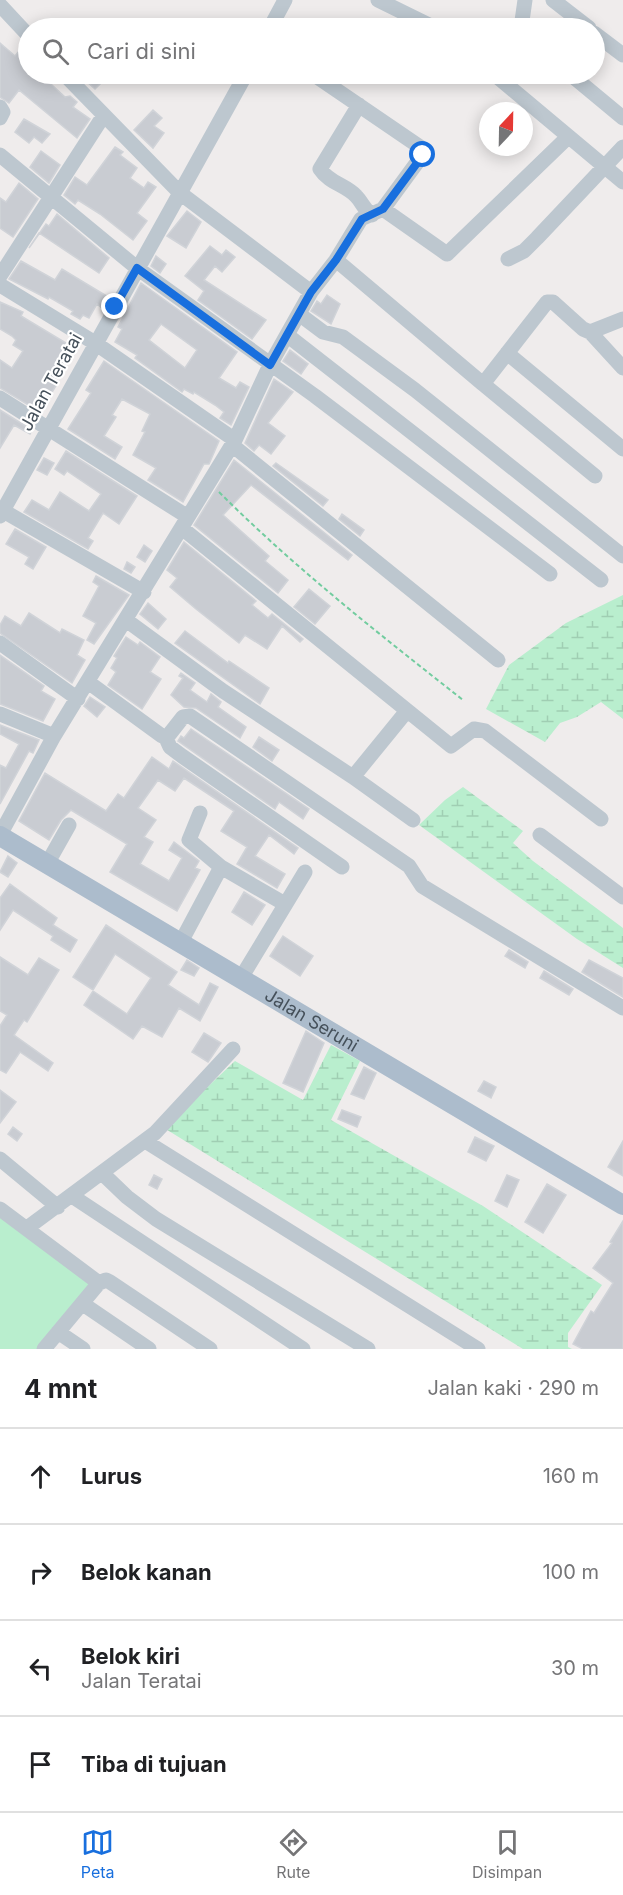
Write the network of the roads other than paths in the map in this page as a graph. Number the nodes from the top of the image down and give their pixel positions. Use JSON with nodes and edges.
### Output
{"nodes":[{"id":1,"x":285,"y":0,"type":"edge"},
{"id":2,"x":378,"y":0,"type":"edge"},
{"id":3,"x":525,"y":0,"type":"edge"},
{"id":4,"x":553,"y":0,"type":"edge"},
{"id":5,"x":0,"y":5,"type":"edge"},
{"id":6,"x":275,"y":18,"type":"edge"},
{"id":7,"x":415,"y":18,"type":"edge"},
{"id":8,"x":522,"y":18,"type":"edge"},
{"id":9,"x":576,"y":18,"type":"edge"},
{"id":10,"x":18,"y":24,"type":"edge"},
{"id":11,"x":605,"y":42,"type":"edge"},
{"id":12,"x":623,"y":56,"type":"edge"},
{"id":13,"x":74,"y":84,"type":"edge"},
{"id":14,"x":240,"y":84,"type":"edge"},
{"id":15,"x":328,"y":84,"type":"edge"},
{"id":16,"x":506,"y":84,"type":"edge"},
{"id":17,"x":582,"y":84,"type":"edge"},
{"id":18,"x":359,"y":105,"type":"junction"},
{"id":19,"x":0,"y":107,"type":"edge"},
{"id":20,"x":104,"y":115,"type":"junction"},
{"id":21,"x":0,"y":118,"type":"edge"},
{"id":22,"x":623,"y":118,"type":"edge"},
{"id":23,"x":568,"y":137,"type":"junction"},
{"id":24,"x":623,"y":147,"type":"edge"},
{"id":25,"x":0,"y":155,"type":"edge"},
{"id":26,"x":605,"y":168,"type":"junction"},
{"id":27,"x":623,"y":182,"type":"edge"},
{"id":28,"x":180,"y":193,"type":"junction"},
{"id":29,"x":51,"y":196,"type":"junction"},
{"id":30,"x":378,"y":212,"type":"junction"},
{"id":31,"x":336,"y":260,"type":"junction"},
{"id":32,"x":508,"y":260,"type":"dead end"},
{"id":33,"x":137,"y":268,"type":"junction"},
{"id":34,"x":0,"y":276,"type":"edge"},
{"id":35,"x":0,"y":285,"type":"edge"},
{"id":36,"x":311,"y":292,"type":"junction"},
{"id":37,"x":299,"y":314,"type":"junction"},
{"id":38,"x":623,"y":319,"type":"edge"},
{"id":39,"x":590,"y":332,"type":"junction"},
{"id":40,"x":287,"y":335,"type":"junction"},
{"id":41,"x":95,"y":343,"type":"junction"},
{"id":42,"x":507,"y":353,"type":"junction"},
{"id":43,"x":270,"y":365,"type":"junction"},
{"id":44,"x":623,"y":368,"type":"edge"},
{"id":45,"x":483,"y":384,"type":"junction"},
{"id":46,"x":0,"y":398,"type":"edge"},
{"id":47,"x":47,"y":430,"type":"junction"},
{"id":48,"x":234,"y":442,"type":"junction"},
{"id":49,"x":623,"y":449,"type":"edge"},
{"id":50,"x":595,"y":476,"type":"dead end"},
{"id":51,"x":1,"y":512,"type":"edge"},
{"id":52,"x":185,"y":523,"type":"junction"},
{"id":53,"x":623,"y":556,"type":"edge"},
{"id":54,"x":550,"y":574,"type":"dead end"},
{"id":55,"x":601,"y":580,"type":"dead end"},
{"id":56,"x":144,"y":592,"type":"junction"},
{"id":57,"x":126,"y":620,"type":"junction"},
{"id":58,"x":0,"y":643,"type":"edge"},
{"id":59,"x":498,"y":660,"type":"dead end"},
{"id":60,"x":88,"y":682,"type":"junction"},
{"id":61,"x":78,"y":699,"type":"junction"},
{"id":62,"x":406,"y":712,"type":"junction"},
{"id":63,"x":0,"y":714,"type":"edge"},
{"id":64,"x":54,"y":736,"type":"junction"},
{"id":65,"x":165,"y":736,"type":"junction"},
{"id":66,"x":353,"y":777,"type":"junction"},
{"id":67,"x":200,"y":813,"type":"dead end"},
{"id":68,"x":601,"y":819,"type":"dead end"},
{"id":69,"x":413,"y":820,"type":"dead end"},
{"id":70,"x":69,"y":825,"type":"dead end"},
{"id":71,"x":540,"y":835,"type":"dead end"},
{"id":72,"x":0,"y":836,"type":"edge"},
{"id":73,"x":52,"y":854,"type":"junction"},
{"id":74,"x":221,"y":867,"type":"junction"},
{"id":75,"x":342,"y":867,"type":"dead end"},
{"id":76,"x":305,"y":872,"type":"dead end"},
{"id":77,"x":623,"y":897,"type":"edge"},
{"id":78,"x":285,"y":904,"type":"junction"},
{"id":79,"x":187,"y":933,"type":"junction"},
{"id":80,"x":248,"y":974,"type":"junction"},
{"id":81,"x":623,"y":1008,"type":"edge"},
{"id":82,"x":233,"y":1049,"type":"dead end"},
{"id":83,"x":145,"y":1141,"type":"junction"},
{"id":84,"x":0,"y":1159,"type":"edge"},
{"id":85,"x":102,"y":1173,"type":"junction"},
{"id":86,"x":72,"y":1196,"type":"junction"},
{"id":87,"x":623,"y":1204,"type":"edge"},
{"id":88,"x":58,"y":1207,"type":"junction"},
{"id":89,"x":0,"y":1209,"type":"edge"},
{"id":90,"x":27,"y":1228,"type":"junction"},
{"id":91,"x":99,"y":1283,"type":"junction"},
{"id":92,"x":83,"y":1304,"type":"junction"},
{"id":93,"x":58,"y":1332,"type":"junction"},
{"id":94,"x":44,"y":1349,"type":"edge"},
{"id":95,"x":83,"y":1349,"type":"edge"},
{"id":96,"x":149,"y":1349,"type":"edge"},
{"id":97,"x":210,"y":1349,"type":"edge"},
{"id":98,"x":303,"y":1349,"type":"edge"},
{"id":99,"x":368,"y":1349,"type":"edge"},
{"id":100,"x":478,"y":1349,"type":"edge"}],
"edges":[{"from":1,"to":6,"type":"street"},
{"from":2,"to":7,"type":"street"},
{"from":3,"to":8,"type":"street"},
{"from":4,"to":9,"type":"street"},
{"from":5,"to":10,"type":"street"},
{"from":11,"to":12,"type":"street"},
{"from":13,"to":20,"type":"street"},
{"from":14,"to":28,"type":"street","name":"Jalan Teratai"},
{"from":15,"to":18,"type":"street"},
{"from":16,"to":23,"type":"street"},
{"from":17,"to":22,"type":"street"},
{"from":18,"to":30,"type":"street"},
{"from":18,"to":30,"type":"street"},
{"from":19,"to":21,"type":"street"},
{"from":20,"to":28,"type":"street"},
{"from":20,"to":29,"type":"street"},
{"from":23,"to":26,"type":"street"},
{"from":23,"to":30,"type":"street"},
{"from":24,"to":26,"type":"street"},
{"from":25,"to":29,"type":"street"},
{"from":26,"to":27,"type":"street"},
{"from":26,"to":32,"type":"street"},
{"from":28,"to":33,"type":"street","name":"Jalan Teratai"},
{"from":28,"to":36,"type":"street"},
{"from":29,"to":33,"type":"street"},
{"from":29,"to":34,"type":"street"},
{"from":30,"to":31,"type":"street"},
{"from":31,"to":36,"type":"street"},
{"from":31,"to":45,"type":"street"},
{"from":33,"to":41,"type":"street","name":"Jalan Teratai"},
{"from":33,"to":43,"type":"street"},
{"from":35,"to":41,"type":"street"},
{"from":36,"to":37,"type":"street"},
{"from":37,"to":40,"type":"street"},
{"from":37,"to":53,"type":"street"},
{"from":38,"to":39,"type":"street"},
{"from":39,"to":42,"type":"street"},
{"from":39,"to":44,"type":"street"},
{"from":40,"to":43,"type":"street"},
{"from":40,"to":55,"type":"street"},
{"from":41,"to":47,"type":"street","name":"Jalan Teratai"},
{"from":41,"to":48,"type":"street"},
{"from":42,"to":45,"type":"street"},
{"from":42,"to":49,"type":"street"},
{"from":43,"to":48,"type":"street"},
{"from":43,"to":54,"type":"street"},
{"from":45,"to":50,"type":"street"},
{"from":46,"to":47,"type":"street"},
{"from":47,"to":51,"type":"street","name":"Jalan Teratai"},
{"from":47,"to":52,"type":"street"},
{"from":48,"to":52,"type":"street"},
{"from":48,"to":59,"type":"street"},
{"from":51,"to":56,"type":"street"},
{"from":52,"to":56,"type":"street"},
{"from":52,"to":62,"type":"street"},
{"from":56,"to":57,"type":"street"},
{"from":57,"to":60,"type":"street"},
{"from":57,"to":66,"type":"street"},
{"from":58,"to":61,"type":"street"},
{"from":60,"to":61,"type":"street"},
{"from":60,"to":65,"type":"street"},
{"from":61,"to":64,"type":"street"},
{"from":62,"to":66,"type":"street"},
{"from":62,"to":68,"type":"street"},
{"from":63,"to":64,"type":"street"},
{"from":64,"to":72,"type":"street"},
{"from":65,"to":75,"type":"street"},
{"from":65,"to":81,"type":"street"},
{"from":66,"to":69,"type":"street"},
{"from":67,"to":74,"type":"street"},
{"from":70,"to":73,"type":"street"},
{"from":71,"to":77,"type":"street"},
{"from":72,"to":73,"type":"main road","name":"Jalan Seruni"},
{"from":73,"to":79,"type":"main road","name":"Jalan Seruni"},
{"from":74,"to":78,"type":"street"},
{"from":74,"to":79,"type":"street"},
{"from":76,"to":78,"type":"street"},
{"from":78,"to":80,"type":"street"},
{"from":79,"to":80,"type":"main road","name":"Jalan Seruni"},
{"from":80,"to":87,"type":"main road","name":"Jalan Seruni"},
{"from":82,"to":83,"type":"street"},
{"from":83,"to":85,"type":"street"},
{"from":83,"to":100,"type":"street"},
{"from":84,"to":88,"type":"street"},
{"from":85,"to":86,"type":"street"},
{"from":85,"to":99,"type":"street"},
{"from":86,"to":88,"type":"street"},
{"from":86,"to":98,"type":"street"},
{"from":88,"to":90,"type":"street"},
{"from":89,"to":90,"type":"street"},
{"from":90,"to":91,"type":"street"},
{"from":91,"to":92,"type":"street"},
{"from":91,"to":97,"type":"street"},
{"from":92,"to":93,"type":"street"},
{"from":92,"to":96,"type":"street"},
{"from":93,"to":94,"type":"street"},
{"from":93,"to":95,"type":"street"}]}
